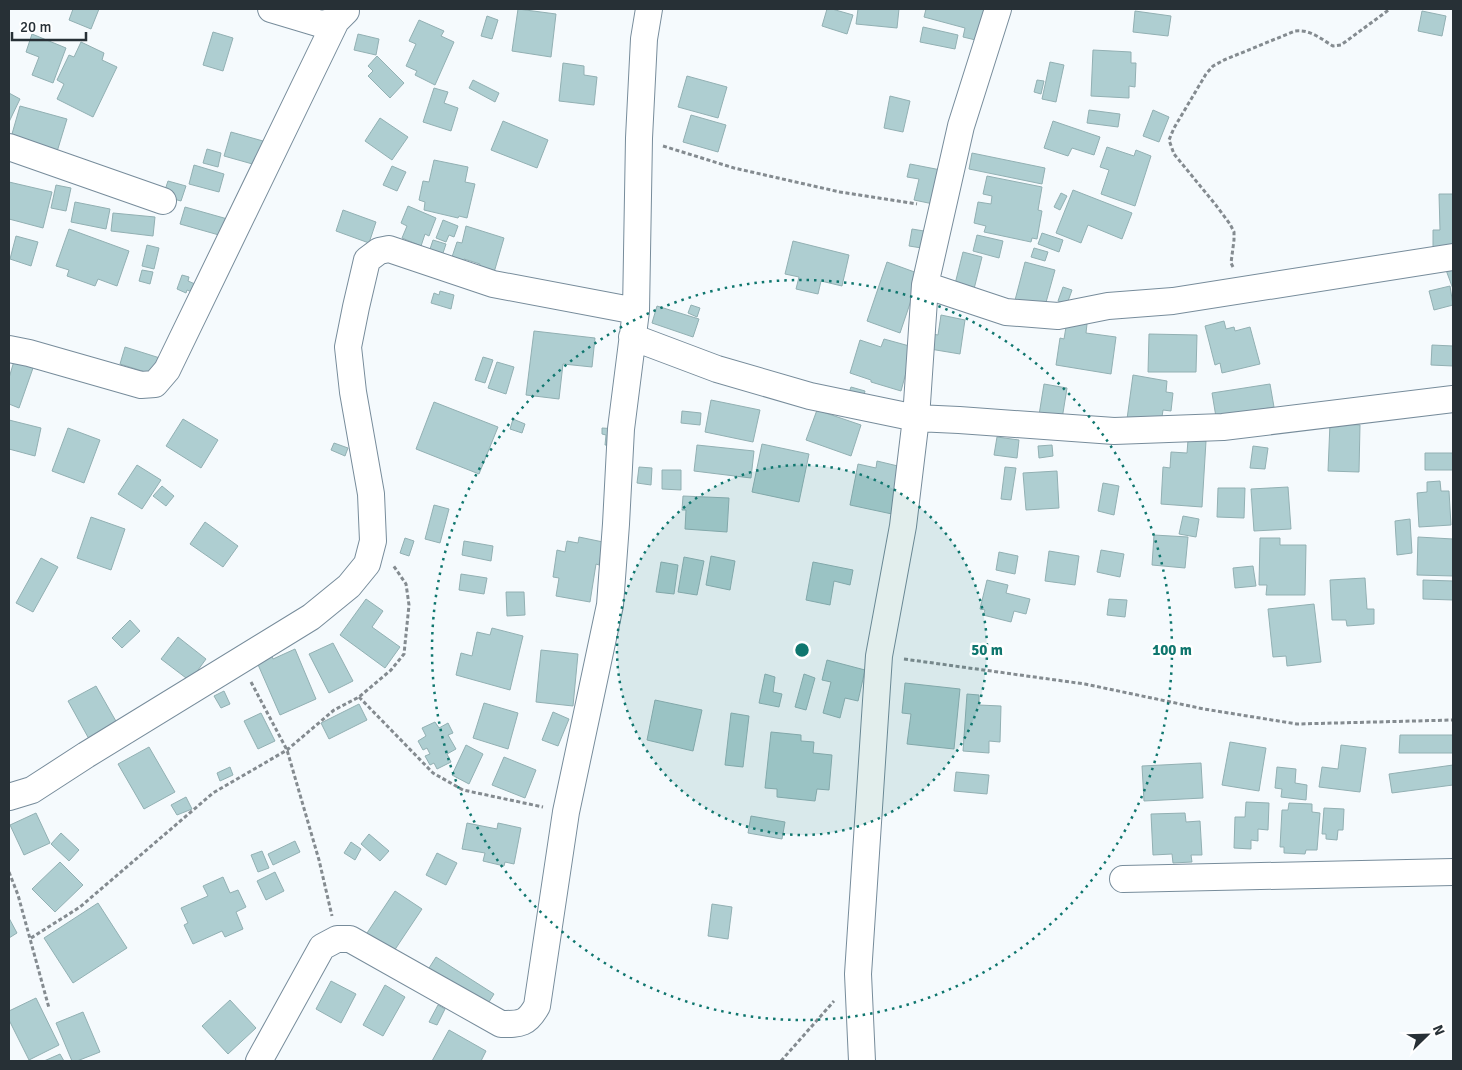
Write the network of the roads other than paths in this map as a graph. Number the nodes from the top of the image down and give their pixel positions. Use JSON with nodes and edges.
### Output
{"nodes":[{"id":1,"x":271,"y":9,"type":"edge"},
{"id":2,"x":649,"y":9,"type":"edge"},
{"id":3,"x":998,"y":9,"type":"edge"},
{"id":4,"x":342,"y":15,"type":"edge"},
{"id":5,"x":9,"y":147,"type":"edge"},
{"id":6,"x":163,"y":202,"type":"dead end"},
{"id":7,"x":1453,"y":257,"type":"edge"},
{"id":8,"x":925,"y":285,"type":"junction"},
{"id":9,"x":636,"y":311,"type":"junction"},
{"id":10,"x":632,"y":337,"type":"junction"},
{"id":11,"x":9,"y":349,"type":"edge"},
{"id":12,"x":1453,"y":399,"type":"edge"},
{"id":13,"x":916,"y":418,"type":"junction"},
{"id":14,"x":9,"y":797,"type":"edge"},
{"id":15,"x":1453,"y":872,"type":"edge"},
{"id":16,"x":1123,"y":879,"type":"dead end"},
{"id":17,"x":259,"y":1061,"type":"edge"},
{"id":18,"x":862,"y":1061,"type":"edge"}],
"edges":[{"from":1,"to":4,"type":"street"},
{"from":2,"to":9,"type":"street"},
{"from":3,"to":8,"type":"street"},
{"from":4,"to":11,"type":"street"},
{"from":5,"to":6,"type":"street"},
{"from":7,"to":8,"type":"street"},
{"from":8,"to":13,"type":"street"},
{"from":9,"to":10,"type":"street"},
{"from":9,"to":14,"type":"street"},
{"from":10,"to":13,"type":"street"},
{"from":10,"to":17,"type":"street"},
{"from":12,"to":13,"type":"street"},
{"from":13,"to":18,"type":"street"},
{"from":15,"to":16,"type":"street"}]}
